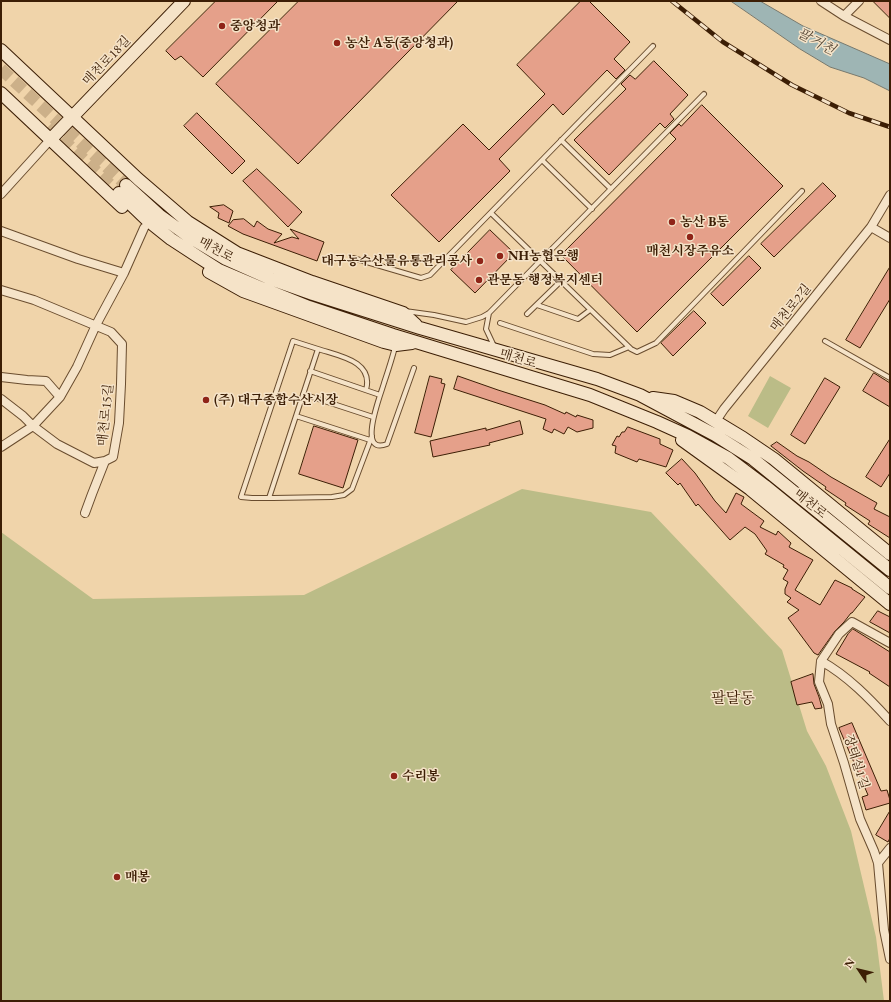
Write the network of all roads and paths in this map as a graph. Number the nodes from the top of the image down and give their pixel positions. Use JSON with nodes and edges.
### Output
{"nodes":[{"id":1,"x":184,"y":1,"type":"edge"},
{"id":2,"x":821,"y":1,"type":"edge"},
{"id":3,"x":859,"y":1,"type":"edge"},
{"id":4,"x":844,"y":16,"type":"junction"},
{"id":5,"x":890,"y":40,"type":"edge"},
{"id":6,"x":653,"y":46,"type":"dead end"},
{"id":7,"x":1,"y":50,"type":"edge"},
{"id":8,"x":1,"y":93,"type":"edge"},
{"id":9,"x":704,"y":94,"type":"dead end"},
{"id":10,"x":72,"y":118,"type":"junction"},
{"id":11,"x":50,"y":140,"type":"junction"},
{"id":12,"x":561,"y":140,"type":"junction"},
{"id":13,"x":542,"y":160,"type":"junction"},
{"id":14,"x":2,"y":189,"type":"edge"},
{"id":15,"x":611,"y":189,"type":"junction"},
{"id":16,"x":802,"y":191,"type":"dead end"},
{"id":17,"x":890,"y":195,"type":"edge"},
{"id":18,"x":592,"y":209,"type":"junction"},
{"id":19,"x":491,"y":213,"type":"junction"},
{"id":20,"x":871,"y":227,"type":"junction"},
{"id":21,"x":144,"y":228,"type":"junction"},
{"id":22,"x":1,"y":232,"type":"edge"},
{"id":23,"x":890,"y":238,"type":"edge"},
{"id":24,"x":353,"y":258,"type":"dead end"},
{"id":25,"x":541,"y":262,"type":"junction"},
{"id":26,"x":124,"y":273,"type":"junction"},
{"id":27,"x":561,"y":281,"type":"junction"},
{"id":28,"x":1,"y":290,"type":"edge"},
{"id":29,"x":537,"y":305,"type":"junction"},
{"id":30,"x":389,"y":308,"type":"junction"},
{"id":31,"x":590,"y":310,"type":"junction"},
{"id":32,"x":489,"y":313,"type":"junction"},
{"id":33,"x":527,"y":314,"type":"dead end"},
{"id":34,"x":500,"y":323,"type":"dead end"},
{"id":35,"x":96,"y":325,"type":"junction"},
{"id":36,"x":420,"y":328,"type":"junction"},
{"id":37,"x":825,"y":341,"type":"dead end"},
{"id":38,"x":415,"y":342,"type":"junction"},
{"id":39,"x":396,"y":345,"type":"junction"},
{"id":40,"x":629,"y":347,"type":"junction"},
{"id":41,"x":318,"y":349,"type":"junction"},
{"id":42,"x":495,"y":350,"type":"junction"},
{"id":43,"x":414,"y":368,"type":"dead end"},
{"id":44,"x":310,"y":372,"type":"junction"},
{"id":45,"x":1,"y":377,"type":"edge"},
{"id":46,"x":890,"y":378,"type":"edge"},
{"id":47,"x":366,"y":390,"type":"junction"},
{"id":48,"x":303,"y":394,"type":"junction"},
{"id":49,"x":380,"y":395,"type":"junction"},
{"id":50,"x":640,"y":395,"type":"junction"},
{"id":51,"x":60,"y":398,"type":"junction"},
{"id":52,"x":1,"y":399,"type":"edge"},
{"id":53,"x":296,"y":416,"type":"junction"},
{"id":54,"x":373,"y":417,"type":"junction"},
{"id":55,"x":716,"y":421,"type":"junction"},
{"id":56,"x":657,"y":422,"type":"junction"},
{"id":57,"x":33,"y":426,"type":"junction"},
{"id":58,"x":371,"y":438,"type":"junction"},
{"id":59,"x":1,"y":447,"type":"edge"},
{"id":60,"x":105,"y":461,"type":"junction"},
{"id":61,"x":269,"y":498,"type":"junction"},
{"id":62,"x":85,"y":513,"type":"dead end"},
{"id":63,"x":890,"y":554,"type":"edge"},
{"id":64,"x":890,"y":570,"type":"edge"},
{"id":65,"x":890,"y":588,"type":"edge"},
{"id":66,"x":890,"y":604,"type":"edge"},
{"id":67,"x":890,"y":643,"type":"edge"},
{"id":68,"x":821,"y":662,"type":"junction"},
{"id":69,"x":890,"y":721,"type":"edge"},
{"id":70,"x":890,"y":848,"type":"edge"},
{"id":71,"x":878,"y":863,"type":"junction"},
{"id":72,"x":890,"y":959,"type":"edge"}],
"edges":[{"from":1,"to":10,"type":"main road","name":"매천로18길"},
{"from":2,"to":4,"type":"street"},
{"from":3,"to":4,"type":"street"},
{"from":4,"to":5,"type":"street"},
{"from":6,"to":12,"type":"lane"},
{"from":7,"to":10,"type":"main road"},
{"from":8,"to":11,"type":"main road"},
{"from":9,"to":15,"type":"lane"},
{"from":10,"to":11,"type":"main road","name":"매천로18길"},
{"from":10,"to":30,"type":"main road"},
{"from":11,"to":14,"type":"street"},
{"from":11,"to":21,"type":"main road"},
{"from":12,"to":13,"type":"lane"},
{"from":12,"to":15,"type":"lane"},
{"from":13,"to":18,"type":"lane"},
{"from":13,"to":19,"type":"lane"},
{"from":15,"to":18,"type":"lane"},
{"from":16,"to":40,"type":"lane"},
{"from":17,"to":20,"type":"street","name":"매천로2길"},
{"from":18,"to":25,"type":"lane"},
{"from":19,"to":24,"type":"lane"},
{"from":19,"to":25,"type":"lane"},
{"from":20,"to":23,"type":"street"},
{"from":20,"to":55,"type":"street","name":"매천로2길"},
{"from":21,"to":26,"type":"street"},
{"from":21,"to":39,"type":"main road"},
{"from":22,"to":26,"type":"street"},
{"from":25,"to":27,"type":"lane"},
{"from":25,"to":32,"type":"lane"},
{"from":26,"to":35,"type":"street"},
{"from":27,"to":29,"type":"lane"},
{"from":27,"to":31,"type":"lane"},
{"from":28,"to":35,"type":"street","name":"매천로15길"},
{"from":29,"to":31,"type":"lane"},
{"from":29,"to":33,"type":"lane"},
{"from":30,"to":32,"type":"lane"},
{"from":30,"to":36,"type":"main road"},
{"from":31,"to":40,"type":"lane"},
{"from":32,"to":42,"type":"lane"},
{"from":34,"to":40,"type":"lane"},
{"from":35,"to":51,"type":"street"},
{"from":35,"to":60,"type":"street","name":"매천로15길"},
{"from":36,"to":38,"type":"main road","name":"매천로"},
{"from":36,"to":42,"type":"main road","name":"매천로"},
{"from":37,"to":46,"type":"lane"},
{"from":38,"to":39,"type":"main road"},
{"from":38,"to":56,"type":"main road","name":"매천로"},
{"from":39,"to":49,"type":"lane"},
{"from":41,"to":44,"type":"lane"},
{"from":41,"to":47,"type":"lane"},
{"from":41,"to":61,"type":"lane"},
{"from":42,"to":50,"type":"main road","name":"매천로"},
{"from":43,"to":58,"type":"lane"},
{"from":44,"to":47,"type":"lane"},
{"from":44,"to":48,"type":"lane"},
{"from":45,"to":51,"type":"street"},
{"from":47,"to":49,"type":"lane"},
{"from":48,"to":53,"type":"lane"},
{"from":48,"to":54,"type":"lane"},
{"from":49,"to":54,"type":"lane"},
{"from":50,"to":55,"type":"main road"},
{"from":50,"to":64,"type":"main road","name":"매천로"},
{"from":51,"to":57,"type":"street"},
{"from":52,"to":57,"type":"street"},
{"from":53,"to":58,"type":"lane"},
{"from":53,"to":61,"type":"lane"},
{"from":54,"to":58,"type":"lane"},
{"from":55,"to":63,"type":"main road"},
{"from":56,"to":65,"type":"main road","name":"매천로"},
{"from":56,"to":66,"type":"main road"},
{"from":57,"to":59,"type":"street"},
{"from":57,"to":60,"type":"street"},
{"from":58,"to":61,"type":"lane"},
{"from":60,"to":62,"type":"street","name":"매천로15길"},
{"from":67,"to":68,"type":"street"},
{"from":68,"to":69,"type":"street"},
{"from":68,"to":71,"type":"street","name":"장태실1길"},
{"from":70,"to":71,"type":"street"},
{"from":71,"to":72,"type":"street","name":"장태실1길"}]}
